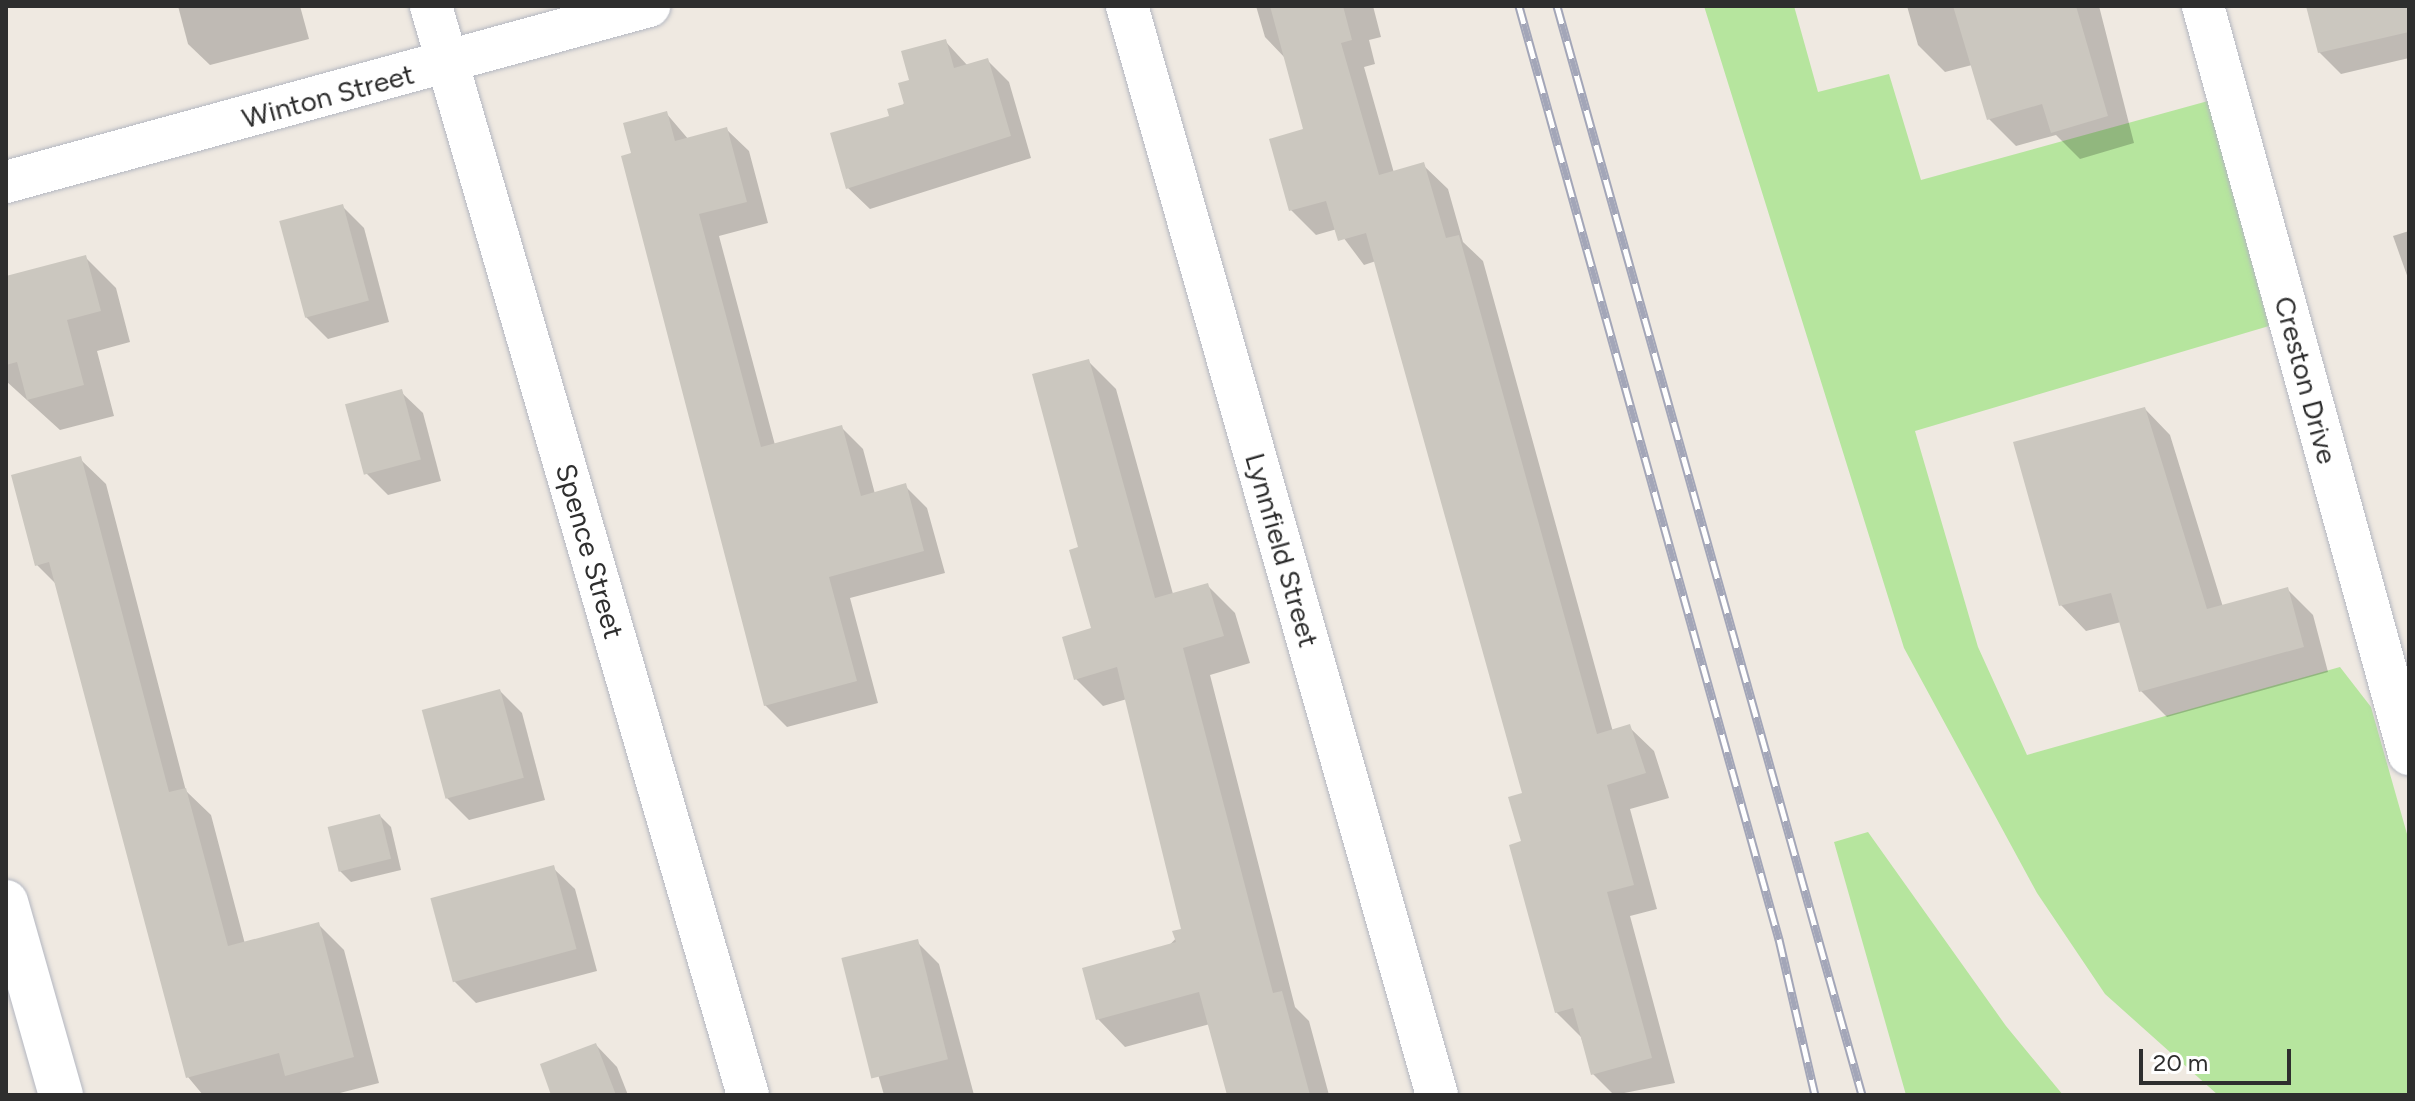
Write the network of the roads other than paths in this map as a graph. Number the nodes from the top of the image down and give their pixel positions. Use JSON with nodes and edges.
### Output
{"nodes":[{"id":1,"x":431,"y":6,"type":"edge"},
{"id":2,"x":649,"y":6,"type":"edge"},
{"id":3,"x":1127,"y":6,"type":"edge"},
{"id":4,"x":2203,"y":6,"type":"edge"},
{"id":5,"x":448,"y":64,"type":"junction"},
{"id":6,"x":6,"y":182,"type":"edge"},
{"id":7,"x":2409,"y":754,"type":"edge"},
{"id":8,"x":6,"y":902,"type":"edge"},
{"id":9,"x":61,"y":1095,"type":"edge"},
{"id":10,"x":748,"y":1095,"type":"edge"},
{"id":11,"x":1437,"y":1095,"type":"edge"}],
"edges":[{"from":1,"to":5,"type":"street","name":"Spence Street"},
{"from":2,"to":5,"type":"street","name":"Winton Street"},
{"from":3,"to":11,"type":"street","name":"Lynnfield Street"},
{"from":4,"to":7,"type":"street","name":"Creston Drive"},
{"from":5,"to":6,"type":"street","name":"Winton Street"},
{"from":5,"to":10,"type":"street","name":"Spence Street"},
{"from":8,"to":9,"type":"street"}]}
